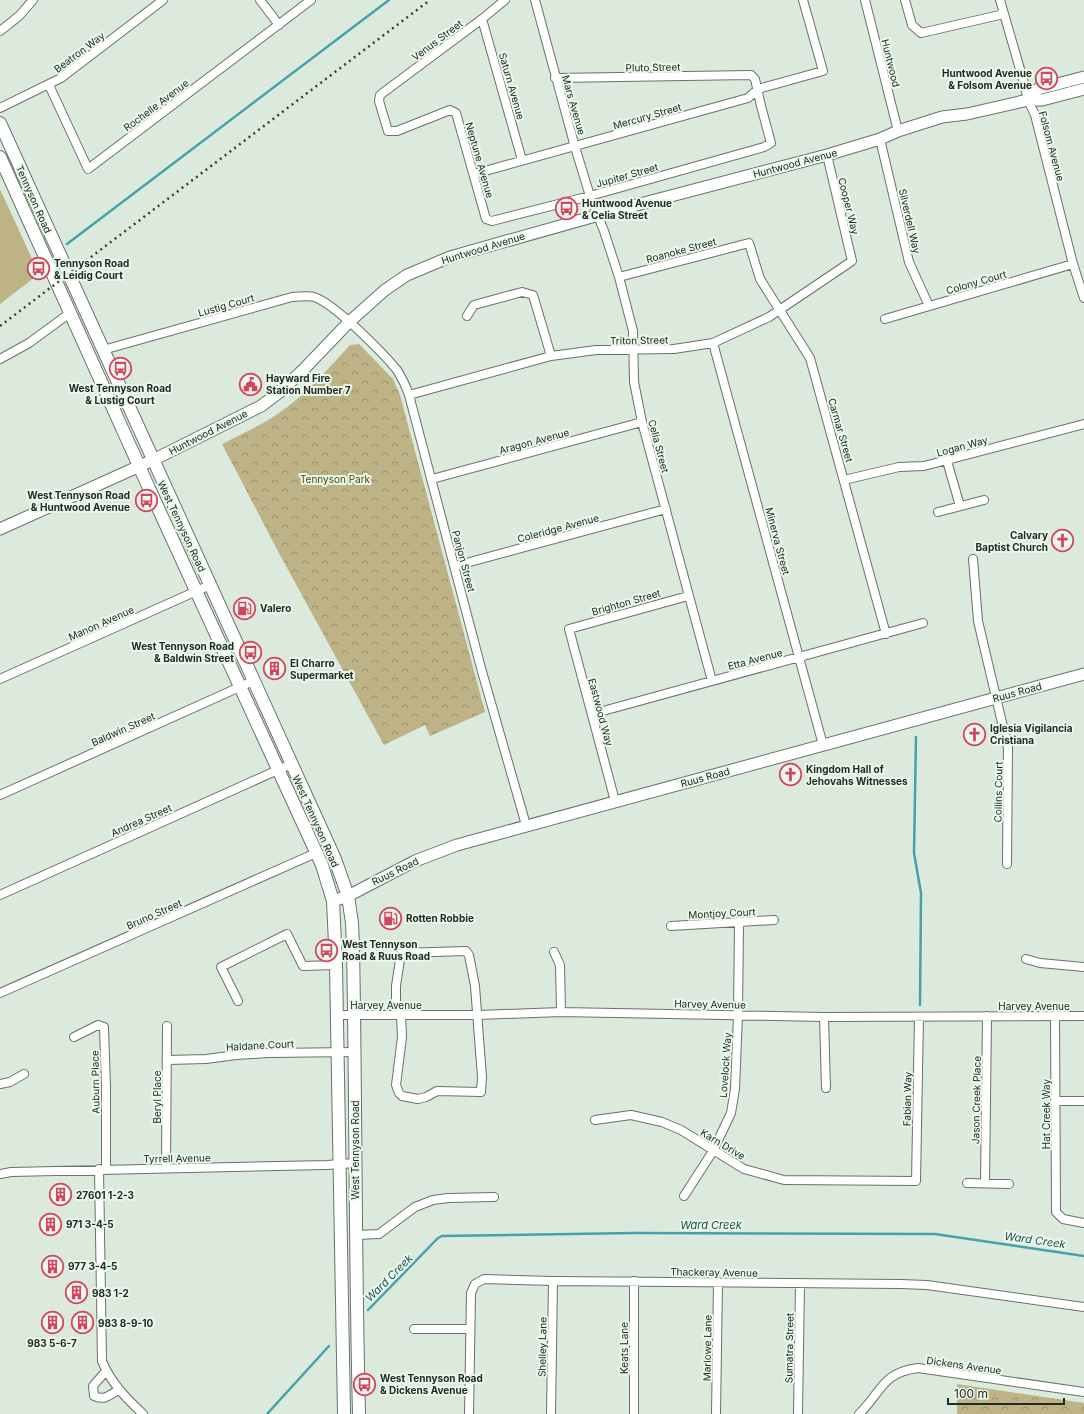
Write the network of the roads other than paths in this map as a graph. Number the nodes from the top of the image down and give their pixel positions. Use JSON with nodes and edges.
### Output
{"nodes":[{"id":1,"x":33,"y":0,"type":"edge"},
{"id":2,"x":164,"y":0,"type":"edge"},
{"id":3,"x":260,"y":0,"type":"edge"},
{"id":4,"x":311,"y":0,"type":"edge"},
{"id":5,"x":505,"y":0,"type":"edge"},
{"id":6,"x":535,"y":0,"type":"edge"},
{"id":7,"x":803,"y":0,"type":"edge"},
{"id":8,"x":865,"y":0,"type":"edge"},
{"id":9,"x":905,"y":0,"type":"edge"},
{"id":10,"x":1000,"y":0,"type":"edge"},
{"id":11,"x":1004,"y":14,"type":"junction"},
{"id":12,"x":482,"y":19,"type":"junction"},
{"id":13,"x":278,"y":25,"type":"junction"},
{"id":14,"x":0,"y":31,"type":"edge"},
{"id":15,"x":1084,"y":77,"type":"edge"},
{"id":16,"x":555,"y":78,"type":"junction"},
{"id":17,"x":49,"y":85,"type":"junction"},
{"id":18,"x":758,"y":89,"type":"junction"},
{"id":19,"x":1084,"y":89,"type":"edge"},
{"id":20,"x":1028,"y":100,"type":"junction"},
{"id":21,"x":0,"y":108,"type":"edge"},
{"id":22,"x":450,"y":110,"type":"joint"},
{"id":23,"x":0,"y":123,"type":"edge"},
{"id":24,"x":898,"y":131,"type":"junction"},
{"id":25,"x":880,"y":139,"type":"junction"},
{"id":26,"x":575,"y":147,"type":"junction"},
{"id":27,"x":827,"y":155,"type":"junction"},
{"id":28,"x":0,"y":157,"type":"edge"},
{"id":29,"x":522,"y":160,"type":"junction"},
{"id":30,"x":474,"y":174,"type":"junction"},
{"id":31,"x":590,"y":196,"type":"junction"},
{"id":32,"x":598,"y":215,"type":"junction"},
{"id":33,"x":486,"y":219,"type":"joint"},
{"id":34,"x":749,"y":243,"type":"joint"},
{"id":35,"x":852,"y":261,"type":"joint"},
{"id":36,"x":1073,"y":264,"type":"junction"},
{"id":37,"x":68,"y":274,"type":"joint"},
{"id":38,"x":619,"y":277,"type":"junction"},
{"id":39,"x":56,"y":284,"type":"joint"},
{"id":40,"x":1084,"y":297,"type":"edge"},
{"id":41,"x":929,"y":306,"type":"junction"},
{"id":42,"x":780,"y":310,"type":"junction"},
{"id":43,"x":70,"y":313,"type":"junction"},
{"id":44,"x":468,"y":316,"type":"dead end"},
{"id":45,"x":884,"y":320,"type":"dead end"},
{"id":46,"x":349,"y":322,"type":"junction"},
{"id":47,"x":714,"y":343,"type":"junction"},
{"id":48,"x":103,"y":350,"type":"junction"},
{"id":49,"x":633,"y":350,"type":"junction"},
{"id":50,"x":551,"y":356,"type":"junction"},
{"id":51,"x":0,"y":359,"type":"edge"},
{"id":52,"x":409,"y":395,"type":"junction"},
{"id":53,"x":642,"y":422,"type":"junction"},
{"id":54,"x":1084,"y":424,"type":"edge"},
{"id":55,"x":153,"y":460,"type":"junction"},
{"id":56,"x":947,"y":461,"type":"junction"},
{"id":57,"x":140,"y":466,"type":"junction"},
{"id":58,"x":432,"y":479,"type":"junction"},
{"id":59,"x":844,"y":480,"type":"junction"},
{"id":60,"x":984,"y":500,"type":"dead end"},
{"id":61,"x":960,"y":506,"type":"junction"},
{"id":62,"x":666,"y":509,"type":"junction"},
{"id":63,"x":938,"y":512,"type":"dead end"},
{"id":64,"x":0,"y":529,"type":"edge"},
{"id":65,"x":973,"y":559,"type":"dead end"},
{"id":66,"x":455,"y":566,"type":"junction"},
{"id":67,"x":210,"y":585,"type":"junction"},
{"id":68,"x":197,"y":591,"type":"junction"},
{"id":69,"x":688,"y":596,"type":"junction"},
{"id":70,"x":924,"y":623,"type":"dead end"},
{"id":71,"x":569,"y":629,"type":"joint"},
{"id":72,"x":886,"y":634,"type":"junction"},
{"id":73,"x":800,"y":657,"type":"junction"},
{"id":74,"x":1084,"y":674,"type":"edge"},
{"id":75,"x":0,"y":679,"type":"edge"},
{"id":76,"x":712,"y":681,"type":"junction"},
{"id":77,"x":253,"y":682,"type":"junction"},
{"id":78,"x":240,"y":687,"type":"junction"},
{"id":79,"x":997,"y":697,"type":"junction"},
{"id":80,"x":592,"y":714,"type":"junction"},
{"id":81,"x":823,"y":744,"type":"junction"},
{"id":82,"x":291,"y":764,"type":"junction"},
{"id":83,"x":278,"y":770,"type":"junction"},
{"id":84,"x":0,"y":795,"type":"edge"},
{"id":85,"x":615,"y":801,"type":"junction"},
{"id":86,"x":526,"y":825,"type":"junction"},
{"id":87,"x":316,"y":853,"type":"junction"},
{"id":88,"x":1007,"y":864,"type":"dead end"},
{"id":89,"x":0,"y":894,"type":"edge"},
{"id":90,"x":348,"y":896,"type":"junction"},
{"id":91,"x":333,"y":901,"type":"junction"},
{"id":92,"x":774,"y":920,"type":"dead end"},
{"id":93,"x":739,"y":922,"type":"junction"},
{"id":94,"x":671,"y":926,"type":"dead end"},
{"id":95,"x":554,"y":952,"type":"dead end"},
{"id":96,"x":1026,"y":959,"type":"dead end"},
{"id":97,"x":336,"y":965,"type":"junction"},
{"id":98,"x":1084,"y":967,"type":"edge"},
{"id":99,"x":0,"y":993,"type":"edge"},
{"id":100,"x":238,"y":1001,"type":"dead end"},
{"id":101,"x":561,"y":1012,"type":"junction"},
{"id":102,"x":738,"y":1014,"type":"junction"},
{"id":103,"x":336,"y":1015,"type":"junction"},
{"id":104,"x":354,"y":1015,"type":"junction"},
{"id":105,"x":401,"y":1015,"type":"junction"},
{"id":106,"x":477,"y":1016,"type":"junction"},
{"id":107,"x":987,"y":1016,"type":"junction"},
{"id":108,"x":1055,"y":1016,"type":"junction"},
{"id":109,"x":1084,"y":1016,"type":"edge"},
{"id":110,"x":824,"y":1017,"type":"junction"},
{"id":111,"x":919,"y":1017,"type":"junction"},
{"id":112,"x":167,"y":1026,"type":"dead end"},
{"id":113,"x":74,"y":1037,"type":"dead end"},
{"id":114,"x":355,"y":1052,"type":"junction"},
{"id":115,"x":336,"y":1053,"type":"junction"},
{"id":116,"x":167,"y":1060,"type":"junction"},
{"id":117,"x":24,"y":1074,"type":"dead end"},
{"id":118,"x":0,"y":1084,"type":"edge"},
{"id":119,"x":826,"y":1088,"type":"dead end"},
{"id":120,"x":1056,"y":1101,"type":"junction"},
{"id":121,"x":1084,"y":1101,"type":"edge"},
{"id":122,"x":595,"y":1120,"type":"dead end"},
{"id":123,"x":713,"y":1151,"type":"junction"},
{"id":124,"x":355,"y":1163,"type":"junction"},
{"id":125,"x":339,"y":1165,"type":"junction"},
{"id":126,"x":166,"y":1168,"type":"junction"},
{"id":127,"x":103,"y":1169,"type":"junction"},
{"id":128,"x":0,"y":1174,"type":"edge"},
{"id":129,"x":916,"y":1180,"type":"joint"},
{"id":130,"x":967,"y":1183,"type":"dead end"},
{"id":131,"x":986,"y":1183,"type":"junction"},
{"id":132,"x":1009,"y":1184,"type":"dead end"},
{"id":133,"x":684,"y":1196,"type":"dead end"},
{"id":134,"x":494,"y":1197,"type":"dead end"},
{"id":135,"x":1084,"y":1223,"type":"edge"},
{"id":136,"x":356,"y":1235,"type":"junction"},
{"id":137,"x":553,"y":1281,"type":"junction"},
{"id":138,"x":634,"y":1281,"type":"junction"},
{"id":139,"x":718,"y":1282,"type":"junction"},
{"id":140,"x":800,"y":1283,"type":"junction"},
{"id":141,"x":1084,"y":1307,"type":"edge"},
{"id":142,"x":414,"y":1329,"type":"dead end"},
{"id":143,"x":470,"y":1329,"type":"junction"},
{"id":144,"x":106,"y":1371,"type":"junction"},
{"id":145,"x":118,"y":1390,"type":"junction"},
{"id":146,"x":1084,"y":1392,"type":"edge"},
{"id":147,"x":143,"y":1414,"type":"edge"},
{"id":148,"x":344,"y":1414,"type":"edge"},
{"id":149,"x":360,"y":1414,"type":"edge"},
{"id":150,"x":469,"y":1414,"type":"edge"},
{"id":151,"x":551,"y":1414,"type":"edge"},
{"id":152,"x":634,"y":1414,"type":"edge"},
{"id":153,"x":716,"y":1414,"type":"edge"},
{"id":154,"x":798,"y":1414,"type":"edge"},
{"id":155,"x":859,"y":1414,"type":"edge"}],
"edges":[{"from":1,"to":14,"type":"street"},
{"from":2,"to":17,"type":"street","name":"Beatron Way"},
{"from":3,"to":13,"type":"street"},
{"from":4,"to":13,"type":"street","name":"Rochelle Avenue"},
{"from":5,"to":12,"type":"street","name":"Venus Street"},
{"from":6,"to":16,"type":"street","name":"Mars Avenue"},
{"from":7,"to":18,"type":"street","name":"Mercury Street"},
{"from":8,"to":24,"type":"street","name":"Huntwood"},
{"from":9,"to":11,"type":"street"},
{"from":10,"to":11,"type":"street","name":"Folsom Avenue"},
{"from":11,"to":20,"type":"street","name":"Folsom Avenue"},
{"from":12,"to":22,"type":"street","name":"Venus Street"},
{"from":12,"to":29,"type":"street","name":"Saturn Avenue"},
{"from":13,"to":17,"type":"street","name":"Rochelle Avenue"},
{"from":15,"to":20,"type":"street","name":"Huntwood Avenue"},
{"from":16,"to":18,"type":"street","name":"Pluto Street"},
{"from":16,"to":26,"type":"street","name":"Mars Avenue"},
{"from":17,"to":21,"type":"street","name":"Beatron Way"},
{"from":18,"to":26,"type":"street","name":"Mercury Street"},
{"from":18,"to":31,"type":"street","name":"Jupiter Street"},
{"from":19,"to":20,"type":"street","name":"Huntwood Avenue"},
{"from":20,"to":24,"type":"street","name":"Huntwood Avenue"},
{"from":20,"to":36,"type":"street","name":"Folsom Avenue"},
{"from":22,"to":30,"type":"street","name":"Neptune Avenue"},
{"from":23,"to":37,"type":"main road","name":"Tennyson Road"},
{"from":24,"to":25,"type":"street","name":"Huntwood Avenue"},
{"from":25,"to":27,"type":"street","name":"Huntwood Avenue"},
{"from":25,"to":41,"type":"street","name":"Silverdell Way"},
{"from":26,"to":29,"type":"street","name":"Mercury Street"},
{"from":26,"to":31,"type":"street","name":"Mars Avenue"},
{"from":27,"to":32,"type":"street","name":"Huntwood Avenue"},
{"from":27,"to":35,"type":"street","name":"Cooper Way"},
{"from":28,"to":39,"type":"main road","name":"Tennyson Road"},
{"from":29,"to":30,"type":"street","name":"Mercury Street"},
{"from":30,"to":33,"type":"street","name":"Neptune Avenue"},
{"from":31,"to":32,"type":"street","name":"Mars Avenue"},
{"from":31,"to":33,"type":"street","name":"Jupiter Street"},
{"from":32,"to":38,"type":"street","name":"Celia Street"},
{"from":32,"to":46,"type":"street","name":"Huntwood Avenue"},
{"from":34,"to":38,"type":"street","name":"Roanoke Street"},
{"from":34,"to":42,"type":"street","name":"Carmar Street"},
{"from":35,"to":42,"type":"street","name":"Triton Street"},
{"from":36,"to":40,"type":"street","name":"Folsom Avenue"},
{"from":36,"to":41,"type":"street","name":"Colony Court"},
{"from":37,"to":48,"type":"main road","name":"West Tennyson Road"},
{"from":38,"to":49,"type":"street","name":"Celia Street"},
{"from":39,"to":43,"type":"main road","name":"West Tennyson Road"},
{"from":41,"to":45,"type":"street","name":"Colony Court"},
{"from":42,"to":47,"type":"street","name":"Triton Street"},
{"from":42,"to":59,"type":"street","name":"Carmar Street"},
{"from":43,"to":51,"type":"street"},
{"from":43,"to":57,"type":"main road","name":"West Tennyson Road"},
{"from":44,"to":50,"type":"street"},
{"from":46,"to":48,"type":"street","name":"Lustig Court"},
{"from":46,"to":52,"type":"street","name":"Panjon Street"},
{"from":46,"to":55,"type":"street","name":"Huntwood Avenue"},
{"from":47,"to":49,"type":"street","name":"Triton Street"},
{"from":47,"to":73,"type":"street","name":"Minerva Street"},
{"from":48,"to":55,"type":"main road","name":"West Tennyson Road"},
{"from":49,"to":50,"type":"street","name":"Triton Street"},
{"from":49,"to":53,"type":"street","name":"Celia Street"},
{"from":50,"to":52,"type":"street","name":"Triton Street"},
{"from":52,"to":58,"type":"street","name":"Panjon Street"},
{"from":53,"to":58,"type":"street","name":"Aragon Avenue"},
{"from":53,"to":62,"type":"street","name":"Celia Street"},
{"from":54,"to":56,"type":"street","name":"Logan Way"},
{"from":55,"to":57,"type":"street","name":"Huntwood Avenue"},
{"from":55,"to":67,"type":"main road","name":"West Tennyson Road"},
{"from":56,"to":59,"type":"street","name":"Logan Way"},
{"from":56,"to":61,"type":"street"},
{"from":57,"to":64,"type":"street","name":"Huntwood Avenue"},
{"from":57,"to":68,"type":"main road","name":"West Tennyson Road"},
{"from":58,"to":66,"type":"street","name":"Panjon Street"},
{"from":59,"to":72,"type":"street","name":"Carmar Street"},
{"from":60,"to":61,"type":"street"},
{"from":61,"to":63,"type":"street"},
{"from":62,"to":66,"type":"street","name":"Coleridge Avenue"},
{"from":62,"to":69,"type":"street","name":"Celia Street"},
{"from":65,"to":79,"type":"street","name":"Collins Court"},
{"from":66,"to":86,"type":"street","name":"Panjon Street"},
{"from":67,"to":68,"type":"street","name":"Manon Avenue"},
{"from":67,"to":77,"type":"main road","name":"West Tennyson Road"},
{"from":68,"to":75,"type":"street","name":"Manon Avenue"},
{"from":68,"to":78,"type":"main road","name":"West Tennyson Road"},
{"from":69,"to":71,"type":"street","name":"Brighton Street"},
{"from":69,"to":76,"type":"street","name":"Celia Street"},
{"from":70,"to":72,"type":"street","name":"Etta Avenue"},
{"from":71,"to":80,"type":"street","name":"Eastwood Way"},
{"from":72,"to":73,"type":"street","name":"Etta Avenue"},
{"from":73,"to":76,"type":"street","name":"Etta Avenue"},
{"from":73,"to":81,"type":"street","name":"Minerva Street"},
{"from":74,"to":79,"type":"street","name":"Ruus Road"},
{"from":76,"to":80,"type":"street","name":"Etta Avenue"},
{"from":77,"to":78,"type":"street","name":"Baldwin Street"},
{"from":77,"to":82,"type":"main road","name":"West Tennyson Road"},
{"from":78,"to":83,"type":"main road","name":"West Tennyson Road"},
{"from":78,"to":84,"type":"street","name":"Baldwin Street"},
{"from":79,"to":81,"type":"street","name":"Ruus Road"},
{"from":79,"to":88,"type":"street","name":"Collins Court"},
{"from":80,"to":85,"type":"street","name":"Eastwood Way"},
{"from":81,"to":85,"type":"street","name":"Ruus Road"},
{"from":82,"to":83,"type":"street","name":"Andrea Street"},
{"from":82,"to":90,"type":"main road","name":"West Tennyson Road"},
{"from":83,"to":87,"type":"main road","name":"West Tennyson Road"},
{"from":83,"to":89,"type":"street","name":"Andrea Street"},
{"from":85,"to":86,"type":"street","name":"Ruus Road"},
{"from":86,"to":90,"type":"street","name":"Ruus Road"},
{"from":87,"to":91,"type":"main road","name":"West Tennyson Road"},
{"from":87,"to":99,"type":"street","name":"Bruno Street"},
{"from":90,"to":91,"type":"street","name":"Ruus Road"},
{"from":90,"to":104,"type":"main road","name":"West Tennyson Road"},
{"from":91,"to":97,"type":"main road","name":"West Tennyson Road"},
{"from":92,"to":93,"type":"street","name":"Montjoy Court"},
{"from":93,"to":94,"type":"street","name":"Montjoy Court"},
{"from":93,"to":102,"type":"street","name":"Lovelock Way"},
{"from":95,"to":101,"type":"street"},
{"from":96,"to":98,"type":"street"},
{"from":97,"to":100,"type":"street"},
{"from":97,"to":103,"type":"main road","name":"West Tennyson Road"},
{"from":101,"to":102,"type":"street","name":"Harvey Avenue"},
{"from":101,"to":106,"type":"street","name":"Harvey Avenue"},
{"from":102,"to":110,"type":"street","name":"Harvey Avenue"},
{"from":102,"to":123,"type":"street","name":"Lovelock Way"},
{"from":103,"to":104,"type":"street","name":"Harvey Avenue"},
{"from":103,"to":115,"type":"main road","name":"West Tennyson Road"},
{"from":104,"to":105,"type":"street","name":"Harvey Avenue"},
{"from":104,"to":114,"type":"main road","name":"West Tennyson Road"},
{"from":105,"to":106,"type":"street","name":"Harvey Avenue"},
{"from":105,"to":106,"type":"street"},
{"from":105,"to":106,"type":"street"},
{"from":107,"to":108,"type":"street","name":"Harvey Avenue"},
{"from":107,"to":111,"type":"street","name":"Harvey Avenue"},
{"from":107,"to":131,"type":"street","name":"Jason Creek Place"},
{"from":108,"to":109,"type":"street","name":"Harvey Avenue"},
{"from":108,"to":120,"type":"street","name":"Hat Creek Way"},
{"from":110,"to":111,"type":"street","name":"Harvey Avenue"},
{"from":110,"to":119,"type":"street"},
{"from":111,"to":129,"type":"street","name":"Fabian Way"},
{"from":112,"to":116,"type":"street","name":"Beryl Place"},
{"from":113,"to":127,"type":"street","name":"Auburn Place"},
{"from":114,"to":115,"type":"street","name":"Haldane Court"},
{"from":114,"to":124,"type":"main road","name":"West Tennyson Road"},
{"from":115,"to":116,"type":"street","name":"Haldane Court"},
{"from":115,"to":125,"type":"main road","name":"West Tennyson Road"},
{"from":116,"to":126,"type":"street","name":"Beryl Place"},
{"from":117,"to":118,"type":"street"},
{"from":120,"to":121,"type":"street"},
{"from":120,"to":135,"type":"street","name":"Hat Creek Way"},
{"from":122,"to":123,"type":"street","name":"Karn Drive"},
{"from":123,"to":129,"type":"street","name":"Karn Drive"},
{"from":123,"to":133,"type":"street","name":"Lovelock Way"},
{"from":124,"to":125,"type":"street","name":"Tyrrell Avenue"},
{"from":124,"to":136,"type":"main road","name":"West Tennyson Road"},
{"from":125,"to":126,"type":"street","name":"Tyrrell Avenue"},
{"from":125,"to":148,"type":"main road","name":"West Tennyson Road"},
{"from":126,"to":127,"type":"street","name":"Tyrrell Avenue"},
{"from":127,"to":128,"type":"street","name":"Tyrrell Avenue"},
{"from":127,"to":144,"type":"street"},
{"from":130,"to":131,"type":"street"},
{"from":131,"to":132,"type":"street"},
{"from":134,"to":136,"type":"street"},
{"from":136,"to":149,"type":"main road","name":"West Tennyson Road"},
{"from":137,"to":138,"type":"street","name":"Thackeray Avenue"},
{"from":137,"to":143,"type":"street","name":"Thackeray Avenue"},
{"from":137,"to":151,"type":"street","name":"Shelley Lane"},
{"from":138,"to":139,"type":"street","name":"Thackeray Avenue"},
{"from":138,"to":152,"type":"street","name":"Keats Lane"},
{"from":139,"to":140,"type":"street","name":"Thackeray Avenue"},
{"from":139,"to":153,"type":"street","name":"Marlowe Lane"},
{"from":140,"to":141,"type":"street","name":"Thackeray Avenue"},
{"from":140,"to":154,"type":"street","name":"Sumatra Street"},
{"from":142,"to":143,"type":"street"},
{"from":143,"to":150,"type":"street","name":"Thackeray Avenue"},
{"from":144,"to":145,"type":"street"},
{"from":144,"to":145,"type":"street"},
{"from":145,"to":147,"type":"street"},
{"from":146,"to":155,"type":"street","name":"Dickens Avenue"}]}
